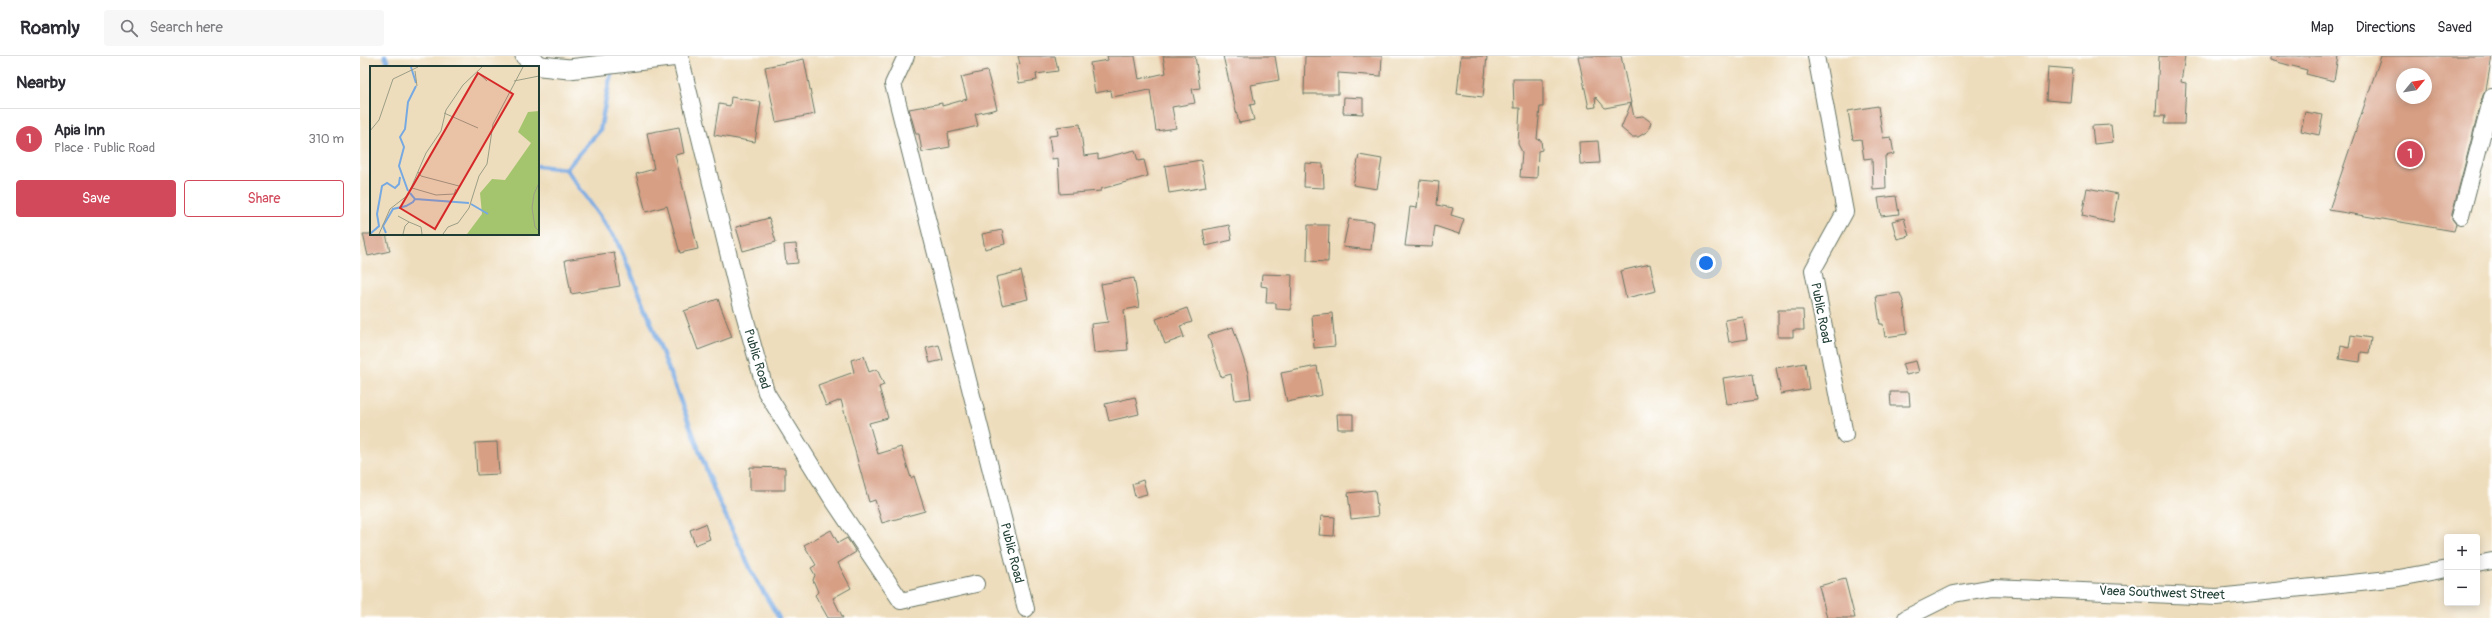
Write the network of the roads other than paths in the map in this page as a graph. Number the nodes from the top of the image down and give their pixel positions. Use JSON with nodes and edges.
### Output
{"nodes":[{"id":1,"x":525,"y":56,"type":"edge"},
{"id":2,"x":679,"y":56,"type":"edge"},
{"id":3,"x":906,"y":56,"type":"edge"},
{"id":4,"x":1816,"y":56,"type":"edge"},
{"id":5,"x":2492,"y":97,"type":"edge"},
{"id":6,"x":2461,"y":216,"type":"dead end"},
{"id":7,"x":1845,"y":435,"type":"dead end"},
{"id":8,"x":2492,"y":561,"type":"edge"},
{"id":9,"x":2480,"y":563,"type":"edge"},
{"id":10,"x":2444,"y":570,"type":"edge"},
{"id":11,"x":976,"y":584,"type":"dead end"},
{"id":12,"x":1026,"y":609,"type":"dead end"},
{"id":13,"x":1906,"y":618,"type":"edge"}],
"edges":[{"from":1,"to":2,"type":"street"},
{"from":2,"to":11,"type":"street","name":"Public Road"},
{"from":3,"to":12,"type":"street","name":"Public Road"},
{"from":4,"to":7,"type":"street","name":"Public Road"},
{"from":5,"to":6,"type":"street"},
{"from":8,"to":9,"type":"street"},
{"from":10,"to":13,"type":"street","name":"Vaea Southwest Street"}]}
